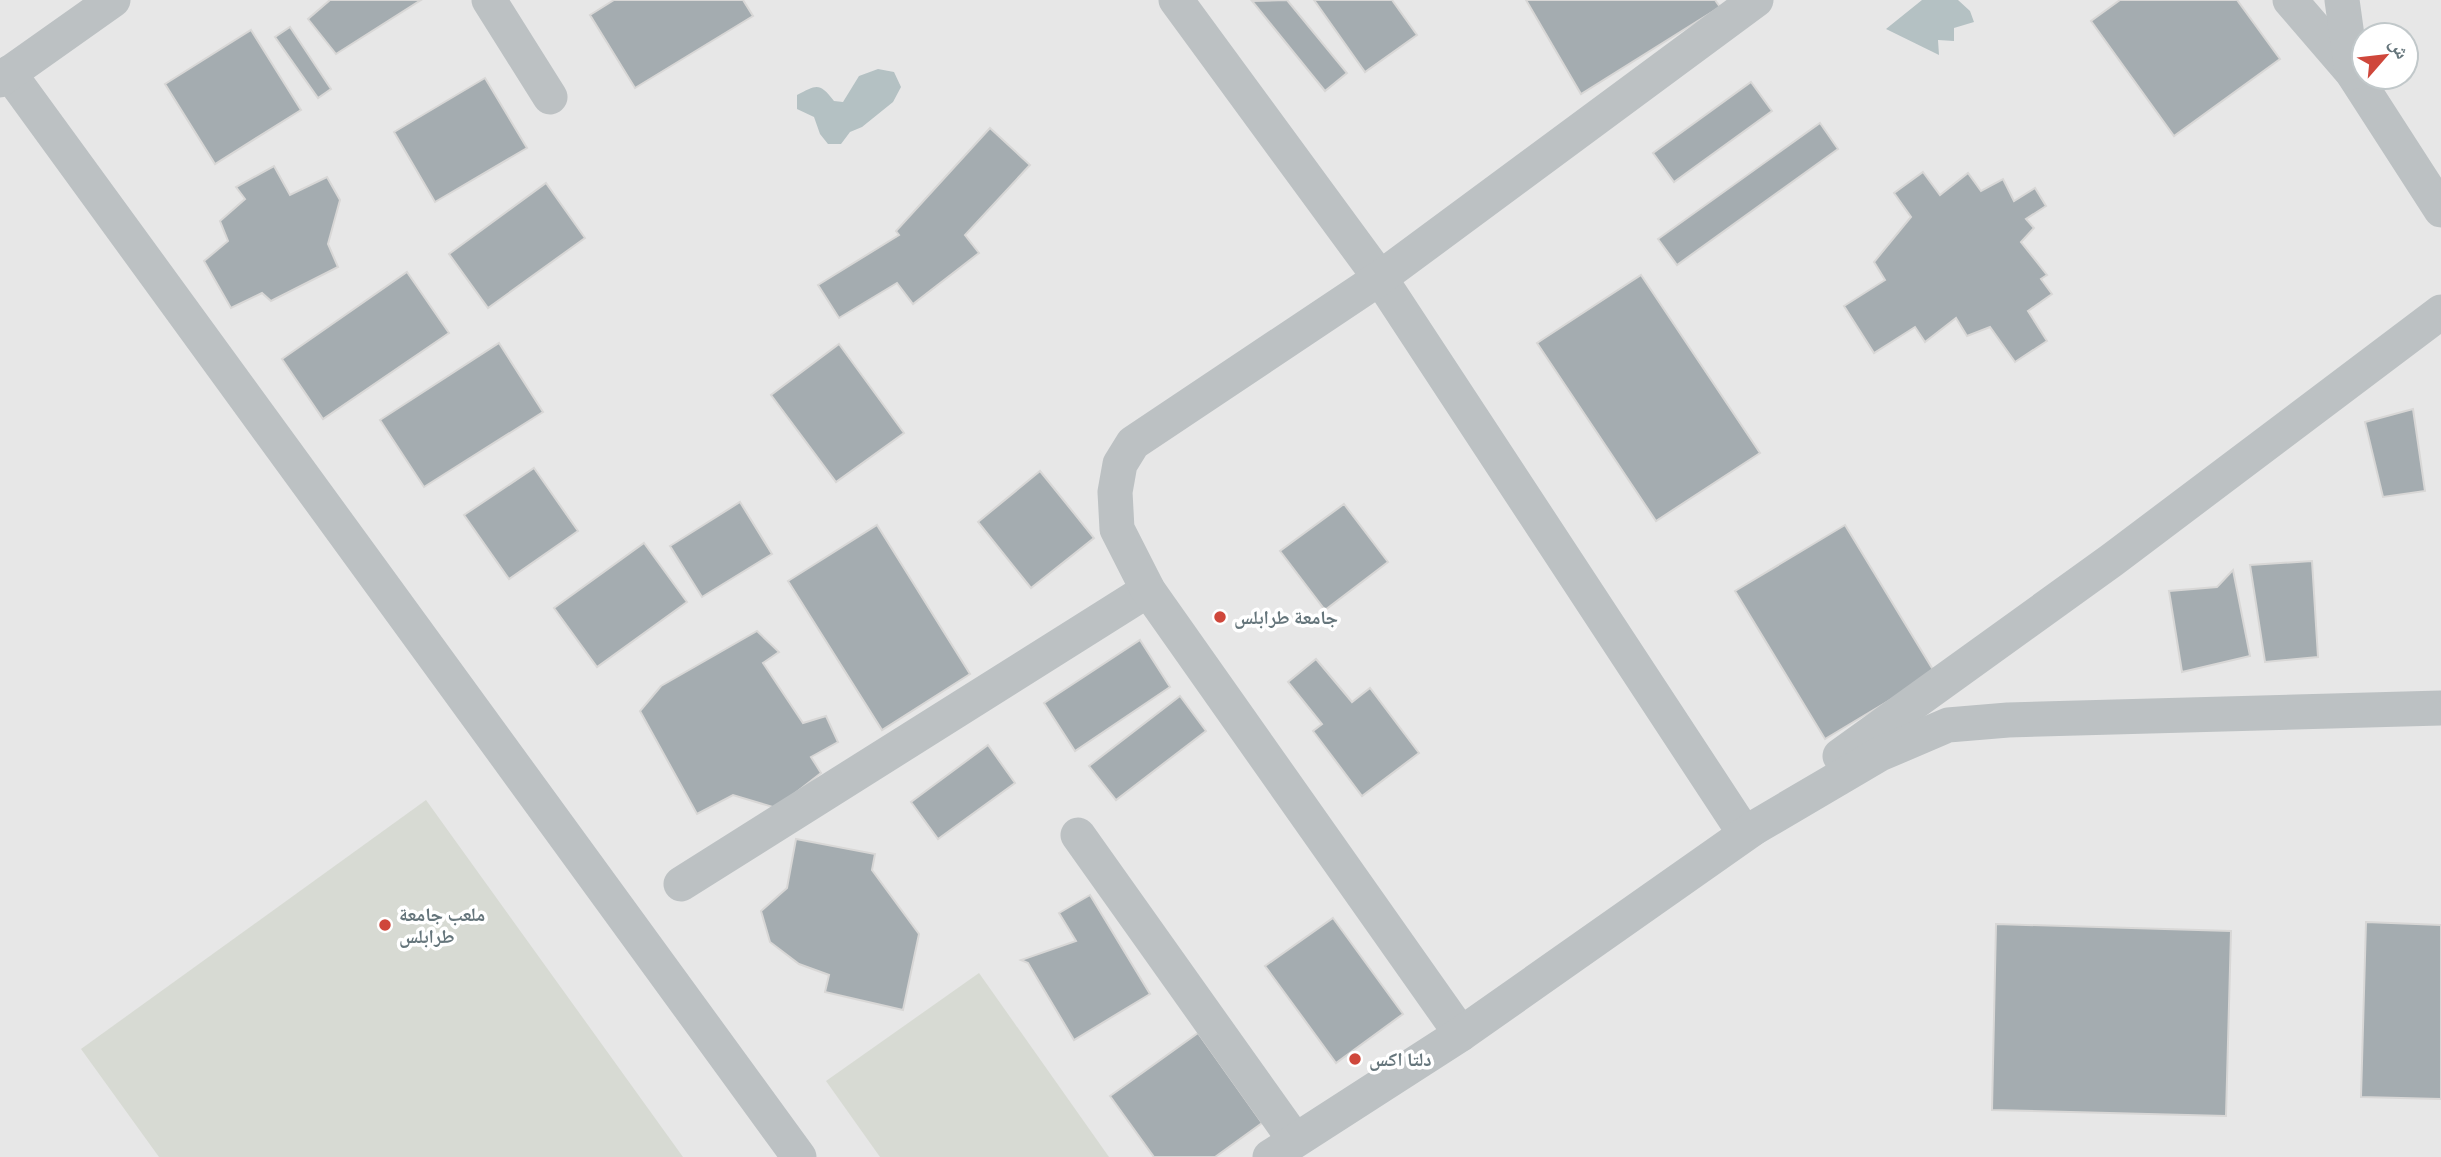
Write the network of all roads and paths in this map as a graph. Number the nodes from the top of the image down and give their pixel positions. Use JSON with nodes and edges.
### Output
{"nodes":[{"id":1,"x":113,"y":0,"type":"edge"},
{"id":2,"x":489,"y":0,"type":"edge"},
{"id":3,"x":1176,"y":0,"type":"edge"},
{"id":4,"x":1756,"y":0,"type":"edge"},
{"id":5,"x":2290,"y":0,"type":"edge"},
{"id":6,"x":2342,"y":0,"type":"edge"},
{"id":7,"x":2350,"y":58,"type":"edge"},
{"id":8,"x":2350,"y":70,"type":"edge"},
{"id":9,"x":4,"y":77,"type":"edge"},
{"id":10,"x":2364,"y":91,"type":"edge"},
{"id":11,"x":550,"y":97,"type":"dead end"},
{"id":12,"x":2441,"y":211,"type":"edge"},
{"id":13,"x":1380,"y":278,"type":"junction"},
{"id":14,"x":2441,"y":312,"type":"edge"},
{"id":15,"x":1148,"y":590,"type":"junction"},
{"id":16,"x":2441,"y":708,"type":"edge"},
{"id":17,"x":1747,"y":828,"type":"junction"},
{"id":18,"x":1078,"y":835,"type":"dead end"},
{"id":19,"x":681,"y":884,"type":"dead end"},
{"id":20,"x":1461,"y":1034,"type":"junction"},
{"id":21,"x":1282,"y":1148,"type":"edge"},
{"id":22,"x":799,"y":1157,"type":"edge"}],
"edges":[{"from":1,"to":9,"type":"street"},
{"from":2,"to":11,"type":"street"},
{"from":3,"to":13,"type":"street"},
{"from":4,"to":13,"type":"street"},
{"from":5,"to":8,"type":"street"},
{"from":6,"to":7,"type":"street"},
{"from":9,"to":22,"type":"street"},
{"from":10,"to":12,"type":"street"},
{"from":13,"to":15,"type":"street"},
{"from":13,"to":17,"type":"street"},
{"from":14,"to":17,"type":"street"},
{"from":15,"to":19,"type":"street"},
{"from":15,"to":20,"type":"street"},
{"from":16,"to":17,"type":"street"},
{"from":17,"to":20,"type":"street"},
{"from":18,"to":21,"type":"street"},
{"from":20,"to":21,"type":"street"}]}
